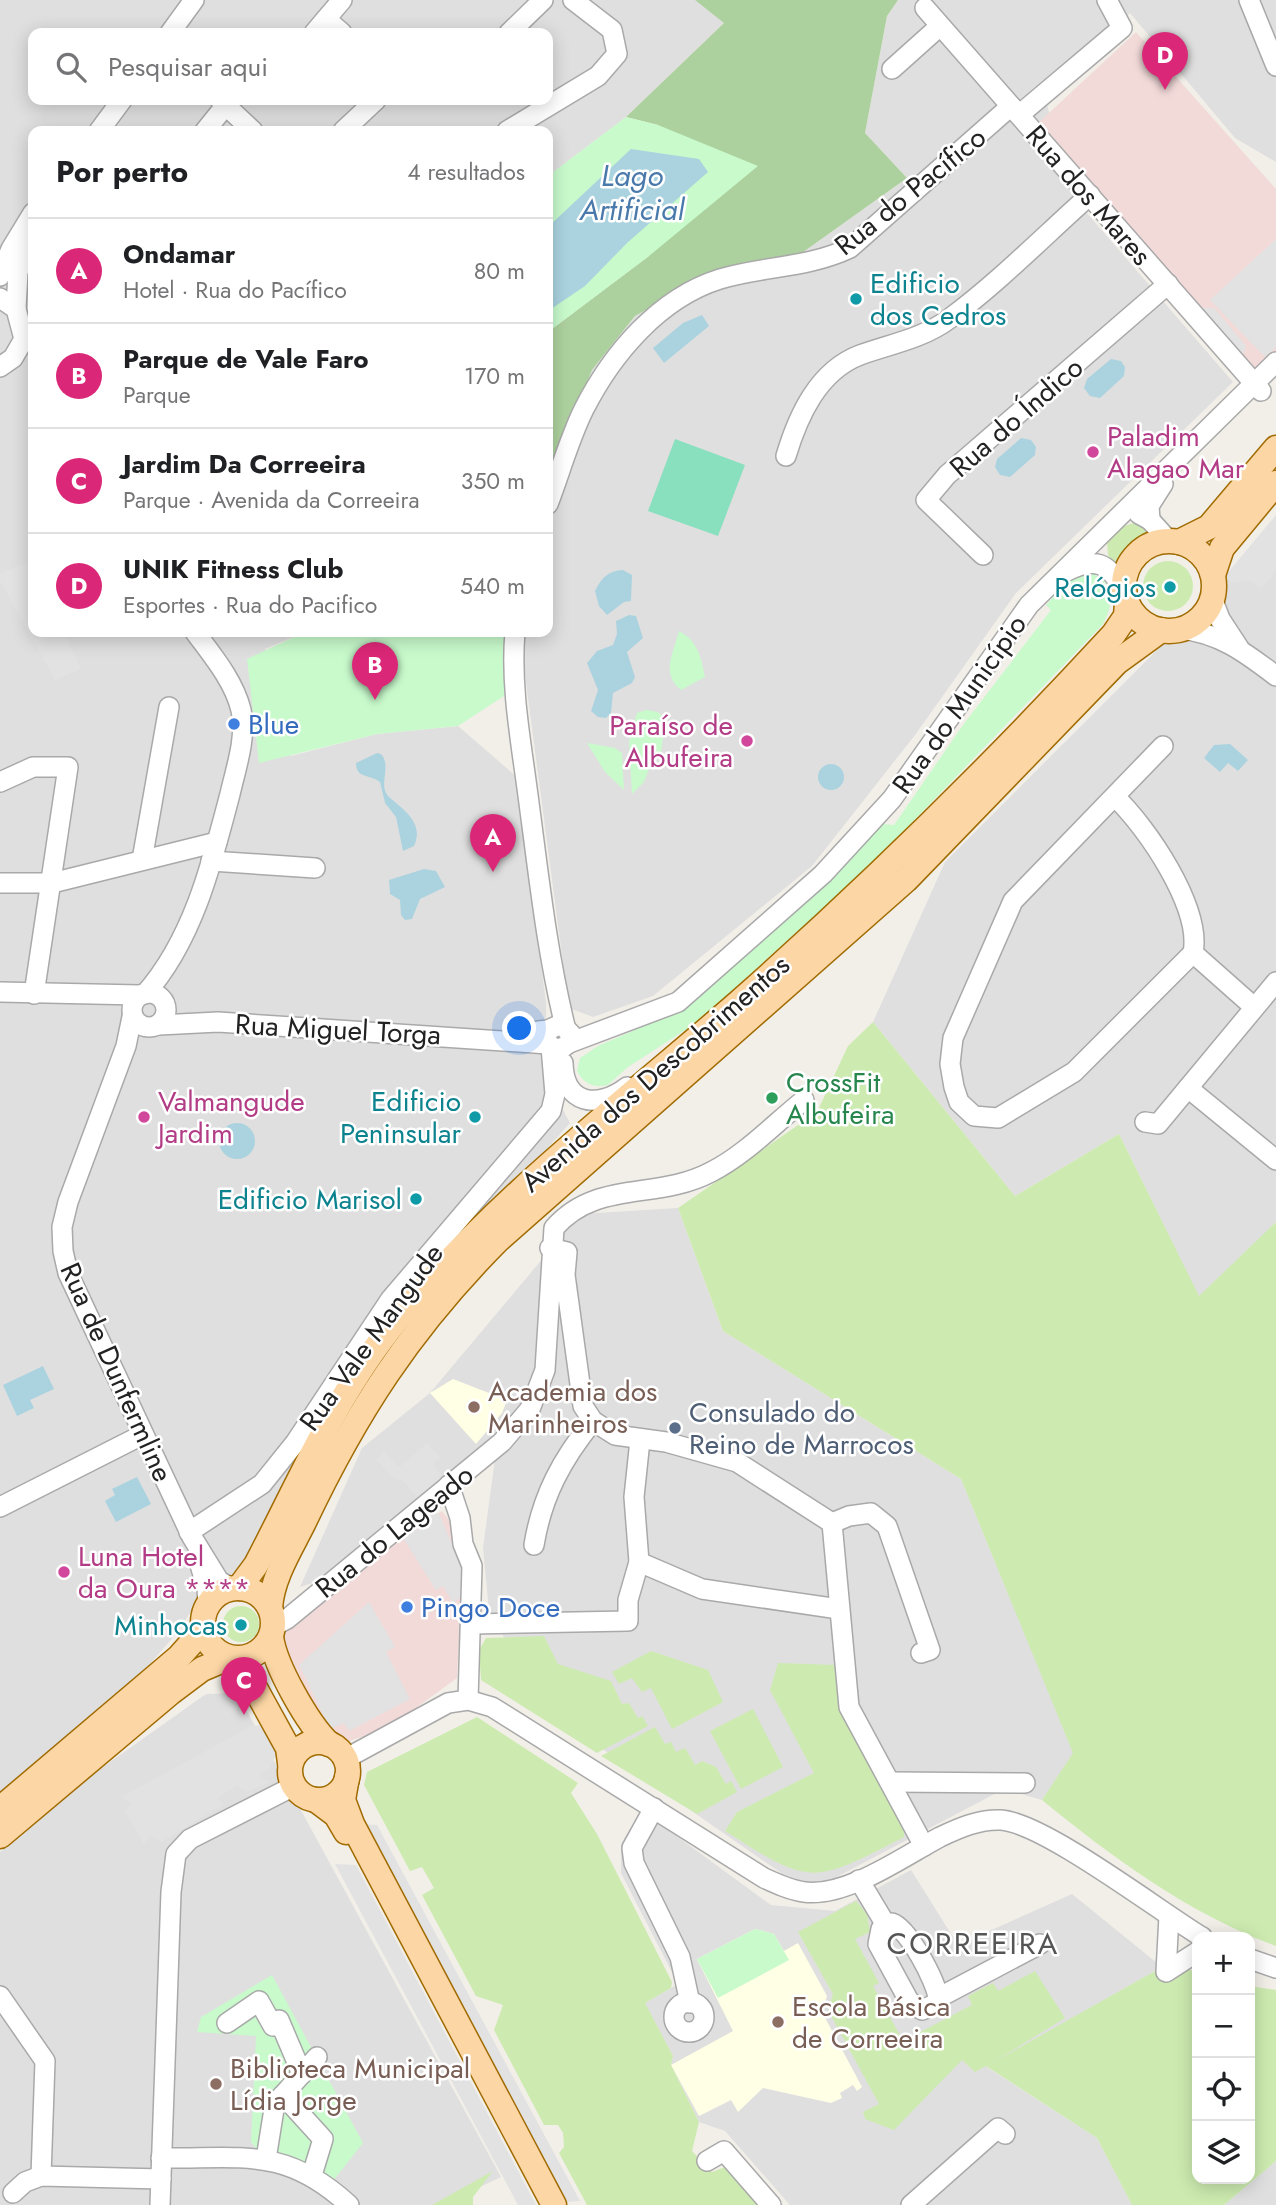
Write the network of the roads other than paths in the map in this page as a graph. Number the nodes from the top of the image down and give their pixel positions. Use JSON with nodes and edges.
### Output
{"nodes":[{"id":1,"x":194,"y":0,"type":"edge"},
{"id":2,"x":342,"y":0,"type":"edge"},
{"id":3,"x":543,"y":0,"type":"edge"},
{"id":4,"x":573,"y":0,"type":"edge"},
{"id":5,"x":1107,"y":0,"type":"edge"},
{"id":6,"x":1249,"y":0,"type":"edge"},
{"id":7,"x":925,"y":8,"type":"dead end"},
{"id":8,"x":320,"y":26,"type":"edge"},
{"id":9,"x":940,"y":26,"type":"junction"},
{"id":10,"x":174,"y":28,"type":"edge"},
{"id":11,"x":514,"y":28,"type":"edge"},
{"id":12,"x":1276,"y":66,"type":"edge"},
{"id":13,"x":892,"y":69,"type":"dead end"},
{"id":14,"x":553,"y":103,"type":"edge"},
{"id":15,"x":118,"y":105,"type":"edge"},
{"id":16,"x":222,"y":105,"type":"edge"},
{"id":17,"x":225,"y":105,"type":"edge"},
{"id":18,"x":371,"y":105,"type":"edge"},
{"id":19,"x":550,"y":105,"type":"edge"},
{"id":20,"x":1015,"y":111,"type":"junction"},
{"id":21,"x":103,"y":126,"type":"edge"},
{"id":22,"x":208,"y":126,"type":"edge"},
{"id":23,"x":248,"y":126,"type":"edge"},
{"id":24,"x":348,"y":126,"type":"edge"},
{"id":25,"x":515,"y":126,"type":"edge"},
{"id":26,"x":1090,"y":195,"type":"junction"},
{"id":27,"x":28,"y":221,"type":"edge"},
{"id":28,"x":0,"y":229,"type":"edge"},
{"id":29,"x":28,"y":247,"type":"edge"},
{"id":30,"x":11,"y":249,"type":"junction"},
{"id":31,"x":0,"y":276,"type":"edge"},
{"id":32,"x":1168,"y":284,"type":"junction"},
{"id":33,"x":18,"y":318,"type":"edge"},
{"id":34,"x":28,"y":355,"type":"edge"},
{"id":35,"x":1276,"y":362,"type":"edge"},
{"id":36,"x":7,"y":363,"type":"edge"},
{"id":37,"x":1276,"y":377,"type":"edge"},
{"id":38,"x":1257,"y":386,"type":"junction"},
{"id":39,"x":1276,"y":448,"type":"edge"},
{"id":40,"x":786,"y":456,"type":"dead end"},
{"id":41,"x":1276,"y":483,"type":"edge"},
{"id":42,"x":553,"y":491,"type":"edge"},
{"id":43,"x":1118,"y":516,"type":"junction"},
{"id":44,"x":1150,"y":520,"type":"junction"},
{"id":45,"x":1101,"y":532,"type":"junction"},
{"id":46,"x":1174,"y":542,"type":"junction"},
{"id":47,"x":983,"y":555,"type":"dead end"},
{"id":48,"x":1104,"y":565,"type":"junction"},
{"id":49,"x":1059,"y":573,"type":"junction"},
{"id":50,"x":1212,"y":587,"type":"junction"},
{"id":51,"x":1126,"y":597,"type":"junction"},
{"id":52,"x":1170,"y":629,"type":"junction"},
{"id":53,"x":198,"y":637,"type":"edge"},
{"id":54,"x":515,"y":637,"type":"edge"},
{"id":55,"x":1239,"y":649,"type":"junction"},
{"id":56,"x":1276,"y":676,"type":"edge"},
{"id":57,"x":169,"y":707,"type":"dead end"},
{"id":58,"x":1163,"y":746,"type":"dead end"},
{"id":59,"x":0,"y":782,"type":"edge"},
{"id":60,"x":1115,"y":797,"type":"junction"},
{"id":61,"x":214,"y":852,"type":"junction"},
{"id":62,"x":142,"y":860,"type":"junction"},
{"id":63,"x":314,"y":868,"type":"dead end"},
{"id":64,"x":0,"y":883,"type":"edge"},
{"id":65,"x":52,"y":883,"type":"junction"},
{"id":66,"x":1193,"y":953,"type":"junction"},
{"id":67,"x":1274,"y":987,"type":"edge"},
{"id":68,"x":0,"y":992,"type":"edge"},
{"id":69,"x":34,"y":994,"type":"junction"},
{"id":70,"x":146,"y":1004,"type":"junction"},
{"id":71,"x":1254,"y":1007,"type":"junction"},
{"id":72,"x":209,"y":1022,"type":"junction"},
{"id":73,"x":154,"y":1026,"type":"junction"},
{"id":74,"x":558,"y":1037,"type":"junction"},
{"id":75,"x":126,"y":1046,"type":"junction"},
{"id":76,"x":672,"y":1060,"type":"junction"},
{"id":77,"x":1188,"y":1088,"type":"junction"},
{"id":78,"x":804,"y":1100,"type":"dead end"},
{"id":79,"x":1145,"y":1122,"type":"dead end"},
{"id":80,"x":1276,"y":1160,"type":"edge"},
{"id":81,"x":550,"y":1248,"type":"junction"},
{"id":82,"x":593,"y":1421,"type":"junction"},
{"id":83,"x":142,"y":1435,"type":"junction"},
{"id":84,"x":640,"y":1440,"type":"junction"},
{"id":85,"x":443,"y":1491,"type":"junction"},
{"id":86,"x":0,"y":1507,"type":"edge"},
{"id":87,"x":832,"y":1523,"type":"junction"},
{"id":88,"x":190,"y":1535,"type":"junction"},
{"id":89,"x":534,"y":1545,"type":"dead end"},
{"id":90,"x":639,"y":1562,"type":"junction"},
{"id":91,"x":235,"y":1588,"type":"junction"},
{"id":92,"x":208,"y":1605,"type":"junction"},
{"id":93,"x":839,"y":1609,"type":"junction"},
{"id":94,"x":272,"y":1624,"type":"junction"},
{"id":95,"x":472,"y":1624,"type":"junction"},
{"id":96,"x":203,"y":1630,"type":"junction"},
{"id":97,"x":921,"y":1653,"type":"dead end"},
{"id":98,"x":234,"y":1659,"type":"junction"},
{"id":99,"x":468,"y":1700,"type":"junction"},
{"id":100,"x":341,"y":1760,"type":"junction"},
{"id":101,"x":292,"y":1775,"type":"junction"},
{"id":102,"x":891,"y":1782,"type":"junction"},
{"id":103,"x":1025,"y":1783,"type":"dead end"},
{"id":104,"x":316,"y":1800,"type":"junction"},
{"id":105,"x":0,"y":1808,"type":"edge"},
{"id":106,"x":654,"y":1808,"type":"junction"},
{"id":107,"x":0,"y":1836,"type":"edge"},
{"id":108,"x":924,"y":1846,"type":"junction"},
{"id":109,"x":859,"y":1880,"type":"junction"},
{"id":110,"x":1169,"y":1916,"type":"junction"},
{"id":111,"x":886,"y":1925,"type":"junction"},
{"id":112,"x":1194,"y":1932,"type":"edge"},
{"id":113,"x":1040,"y":1944,"type":"dead end"},
{"id":114,"x":1192,"y":1955,"type":"edge"},
{"id":115,"x":1255,"y":1961,"type":"edge"},
{"id":116,"x":1276,"y":1968,"type":"edge"},
{"id":117,"x":0,"y":1996,"type":"edge"},
{"id":118,"x":938,"y":1998,"type":"junction"},
{"id":119,"x":690,"y":2003,"type":"dead end"},
{"id":120,"x":227,"y":2023,"type":"dead end"},
{"id":121,"x":317,"y":2057,"type":"dead end"},
{"id":122,"x":302,"y":2074,"type":"junction"},
{"id":123,"x":283,"y":2095,"type":"junction"},
{"id":124,"x":1004,"y":2134,"type":"dead end"},
{"id":125,"x":162,"y":2158,"type":"junction"},
{"id":126,"x":266,"y":2159,"type":"junction"},
{"id":127,"x":707,"y":2161,"type":"dead end"},
{"id":128,"x":313,"y":2175,"type":"junction"},
{"id":129,"x":41,"y":2176,"type":"junction"},
{"id":130,"x":161,"y":2179,"type":"junction"},
{"id":131,"x":13,"y":2193,"type":"dead end"},
{"id":132,"x":160,"y":2205,"type":"edge"},
{"id":133,"x":349,"y":2205,"type":"edge"},
{"id":134,"x":544,"y":2205,"type":"edge"},
{"id":135,"x":554,"y":2205,"type":"edge"},
{"id":136,"x":771,"y":2205,"type":"edge"},
{"id":137,"x":911,"y":2205,"type":"edge"}],
"edges":[{"from":1,"to":10,"type":"street"},
{"from":2,"to":8,"type":"street"},
{"from":3,"to":11,"type":"street"},
{"from":4,"to":14,"type":"street"},
{"from":5,"to":20,"type":"street","name":"Rua do Pacífico"},
{"from":6,"to":12,"type":"street"},
{"from":7,"to":9,"type":"street","name":"Rua dos Mares"},
{"from":9,"to":13,"type":"street"},
{"from":9,"to":20,"type":"street","name":"Rua dos Mares"},
{"from":15,"to":21,"type":"street"},
{"from":16,"to":22,"type":"street"},
{"from":17,"to":23,"type":"street"},
{"from":18,"to":24,"type":"street"},
{"from":19,"to":25,"type":"street"},
{"from":20,"to":26,"type":"street","name":"Rua dos Mares"},
{"from":20,"to":42,"type":"street","name":"Rua do Pacífico"},
{"from":26,"to":32,"type":"street","name":"Rua dos Mares"},
{"from":26,"to":40,"type":"street"},
{"from":27,"to":30,"type":"street"},
{"from":28,"to":30,"type":"street"},
{"from":29,"to":33,"type":"street"},
{"from":30,"to":31,"type":"street"},
{"from":32,"to":38,"type":"street","name":"Rua dos Mares"},
{"from":32,"to":47,"type":"street","name":"Rua do Índico"},
{"from":33,"to":36,"type":"street"},
{"from":34,"to":36,"type":"street"},
{"from":35,"to":38,"type":"street","name":"Rua do Município"},
{"from":37,"to":38,"type":"street","name":"Rua do Município"},
{"from":38,"to":43,"type":"street","name":"Rua do Município"},
{"from":38,"to":44,"type":"street","name":"Rua do Município"},
{"from":39,"to":46,"type":"main road"},
{"from":41,"to":50,"type":"main road"},
{"from":43,"to":44,"type":"street"},
{"from":43,"to":45,"type":"street","name":"Rua do Município"},
{"from":44,"to":46,"type":"street"},
{"from":45,"to":48,"type":"street"},
{"from":45,"to":49,"type":"street","name":"Rua do Município"},
{"from":46,"to":50,"type":"main road"},
{"from":46,"to":51,"type":"main road"},
{"from":48,"to":49,"type":"street"},
{"from":48,"to":51,"type":"street"},
{"from":49,"to":74,"type":"street","name":"Rua do Município"},
{"from":50,"to":52,"type":"main road"},
{"from":50,"to":55,"type":"street"},
{"from":51,"to":52,"type":"main road"},
{"from":51,"to":76,"type":"main road","name":"Avenida dos Descobrimentos"},
{"from":52,"to":55,"type":"street"},
{"from":52,"to":94,"type":"main road","name":"Avenida dos Descobrimentos"},
{"from":53,"to":61,"type":"street","name":"Rua de Dunfermline"},
{"from":54,"to":74,"type":"street"},
{"from":55,"to":56,"type":"street"},
{"from":57,"to":62,"type":"street"},
{"from":58,"to":60,"type":"street"},
{"from":59,"to":65,"type":"street"},
{"from":60,"to":66,"type":"street"},
{"from":60,"to":66,"type":"street"},
{"from":61,"to":62,"type":"street"},
{"from":61,"to":63,"type":"street"},
{"from":61,"to":70,"type":"street","name":"Rua de Dunfermline"},
{"from":62,"to":65,"type":"street"},
{"from":64,"to":65,"type":"street"},
{"from":65,"to":69,"type":"street"},
{"from":66,"to":71,"type":"street"},
{"from":67,"to":71,"type":"street"},
{"from":68,"to":69,"type":"street","name":"Rua Miguel Torga"},
{"from":69,"to":70,"type":"street","name":"Rua Miguel Torga"},
{"from":70,"to":72,"type":"street","name":"Rua Miguel Torga"},
{"from":70,"to":73,"type":"street"},
{"from":70,"to":73,"type":"street"},
{"from":70,"to":75,"type":"street","name":"Rua de Dunfermline"},
{"from":71,"to":77,"type":"street"},
{"from":72,"to":73,"type":"street","name":"Rua Miguel Torga"},
{"from":72,"to":74,"type":"street","name":"Rua Miguel Torga"},
{"from":73,"to":75,"type":"street"},
{"from":74,"to":76,"type":"street"},
{"from":74,"to":88,"type":"street","name":"Rua Vale Mangude"},
{"from":75,"to":83,"type":"street","name":"Rua de Dunfermline"},
{"from":76,"to":91,"type":"main road","name":"Avenida dos Descobrimentos"},
{"from":77,"to":79,"type":"street"},
{"from":77,"to":80,"type":"street"},
{"from":78,"to":81,"type":"street","name":"Rua do Lageado"},
{"from":81,"to":82,"type":"street"},
{"from":81,"to":85,"type":"street","name":"Rua do Lageado"},
{"from":82,"to":84,"type":"street"},
{"from":82,"to":89,"type":"street"},
{"from":83,"to":86,"type":"street"},
{"from":83,"to":88,"type":"street","name":"Rua de Dunfermline"},
{"from":84,"to":87,"type":"street"},
{"from":84,"to":90,"type":"street"},
{"from":85,"to":94,"type":"street","name":"Rua do Lageado"},
{"from":85,"to":95,"type":"street"},
{"from":87,"to":93,"type":"street"},
{"from":87,"to":97,"type":"street"},
{"from":88,"to":91,"type":"street","name":"Rua de Dunfermline"},
{"from":88,"to":92,"type":"street","name":"Rua de Dunfermline"},
{"from":90,"to":93,"type":"street"},
{"from":90,"to":95,"type":"street"},
{"from":91,"to":92,"type":"main road"},
{"from":91,"to":94,"type":"main road"},
{"from":92,"to":96,"type":"main road"},
{"from":93,"to":102,"type":"street"},
{"from":94,"to":98,"type":"main road"},
{"from":94,"to":100,"type":"main road"},
{"from":95,"to":99,"type":"street"},
{"from":96,"to":98,"type":"main road"},
{"from":96,"to":105,"type":"main road"},
{"from":98,"to":101,"type":"main road"},
{"from":98,"to":107,"type":"main road"},
{"from":99,"to":100,"type":"street"},
{"from":99,"to":106,"type":"street"},
{"from":100,"to":101,"type":"main road"},
{"from":100,"to":104,"type":"main road"},
{"from":100,"to":135,"type":"main road"},
{"from":101,"to":104,"type":"main road"},
{"from":101,"to":125,"type":"street"},
{"from":102,"to":103,"type":"street"},
{"from":102,"to":108,"type":"street"},
{"from":104,"to":134,"type":"main road"},
{"from":106,"to":109,"type":"street"},
{"from":106,"to":119,"type":"street"},
{"from":108,"to":109,"type":"street"},
{"from":108,"to":110,"type":"street"},
{"from":109,"to":111,"type":"street"},
{"from":110,"to":112,"type":"street"},
{"from":110,"to":114,"type":"street"},
{"from":111,"to":118,"type":"street"},
{"from":111,"to":118,"type":"street"},
{"from":113,"to":118,"type":"street"},
{"from":115,"to":116,"type":"street"},
{"from":117,"to":129,"type":"street"},
{"from":120,"to":122,"type":"street"},
{"from":121,"to":122,"type":"street"},
{"from":122,"to":123,"type":"street"},
{"from":123,"to":126,"type":"street"},
{"from":123,"to":128,"type":"street"},
{"from":124,"to":137,"type":"street"},
{"from":125,"to":126,"type":"street"},
{"from":125,"to":130,"type":"street"},
{"from":126,"to":128,"type":"street"},
{"from":127,"to":136,"type":"street"},
{"from":128,"to":133,"type":"street"},
{"from":129,"to":130,"type":"street"},
{"from":129,"to":131,"type":"street"},
{"from":130,"to":132,"type":"street"}]}
